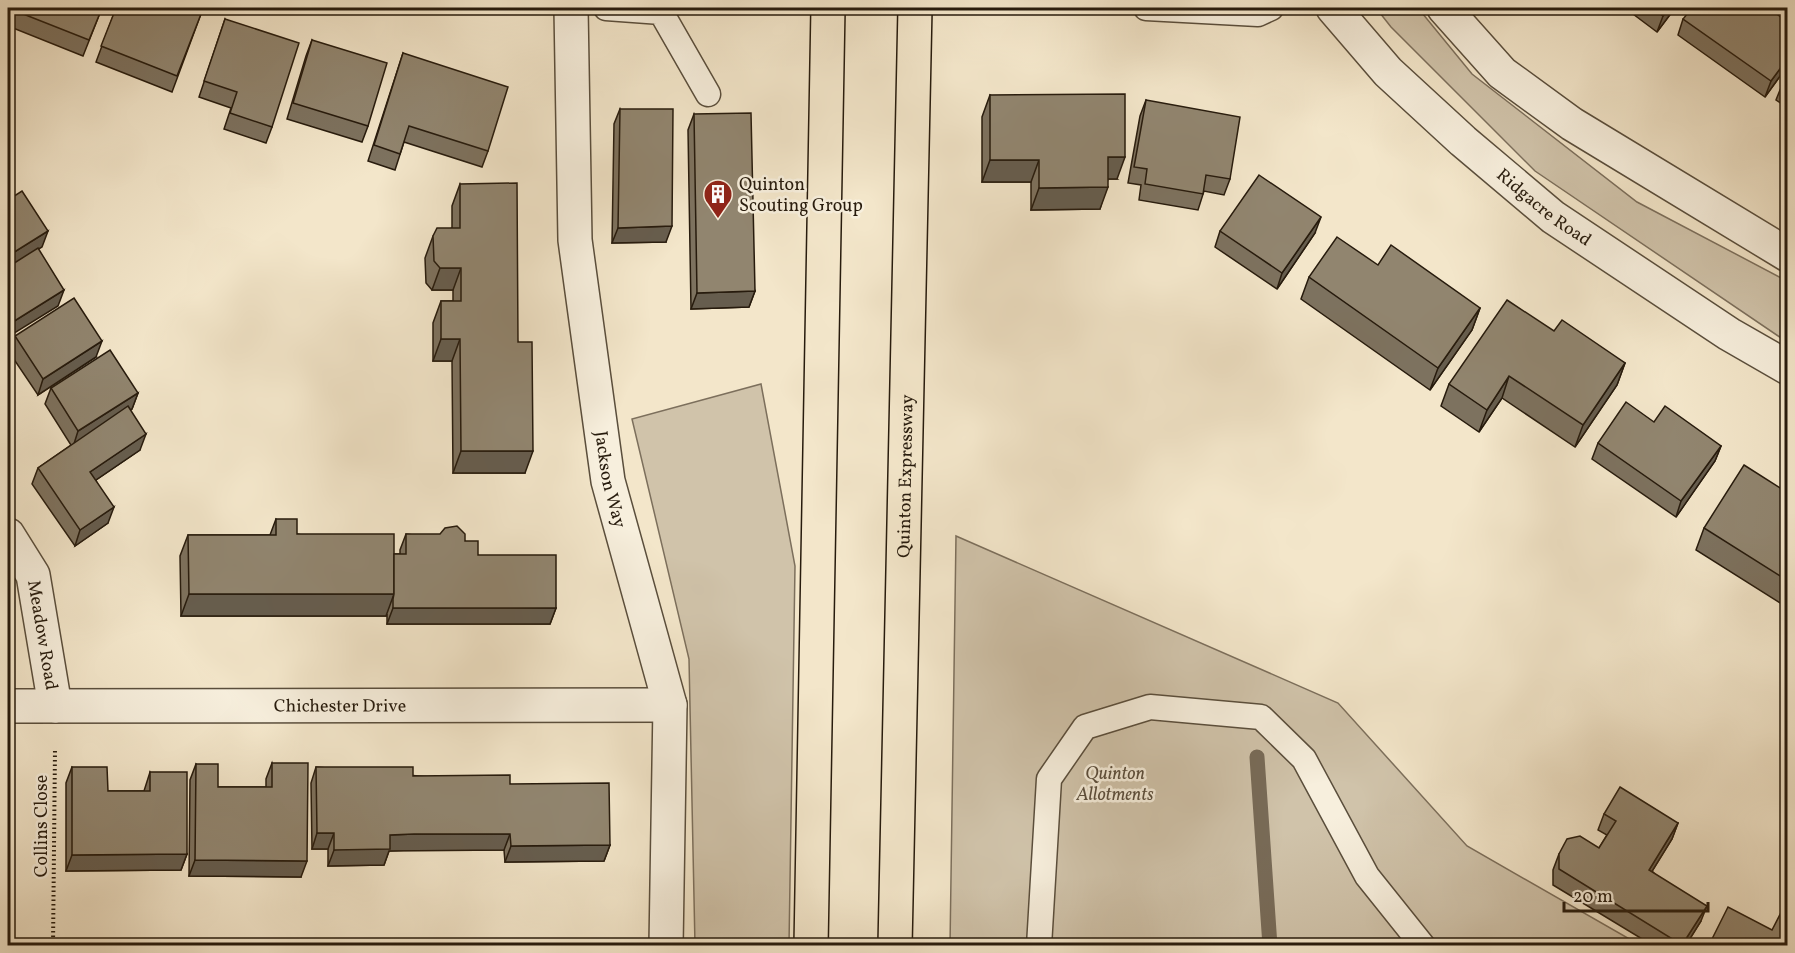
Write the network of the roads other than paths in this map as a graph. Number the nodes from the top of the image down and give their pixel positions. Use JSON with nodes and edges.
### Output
{"nodes":[{"id":1,"x":571,"y":8,"type":"edge"},
{"id":2,"x":606,"y":8,"type":"edge"},
{"id":3,"x":828,"y":8,"type":"edge"},
{"id":4,"x":915,"y":8,"type":"edge"},
{"id":5,"x":1146,"y":8,"type":"edge"},
{"id":6,"x":1271,"y":8,"type":"edge"},
{"id":7,"x":1333,"y":8,"type":"edge"},
{"id":8,"x":1444,"y":8,"type":"edge"},
{"id":9,"x":708,"y":94,"type":"dead end"},
{"id":10,"x":1788,"y":255,"type":"edge"},
{"id":11,"x":1788,"y":368,"type":"edge"},
{"id":12,"x":8,"y":536,"type":"edge"},
{"id":13,"x":670,"y":705,"type":"junction"},
{"id":14,"x":8,"y":706,"type":"edge"},
{"id":15,"x":55,"y":706,"type":"junction"},
{"id":16,"x":666,"y":945,"type":"edge"},
{"id":17,"x":811,"y":945,"type":"edge"},
{"id":18,"x":895,"y":945,"type":"edge"},
{"id":19,"x":1039,"y":945,"type":"edge"},
{"id":20,"x":1424,"y":945,"type":"edge"}],
"edges":[{"from":1,"to":13,"type":"street","name":"Jackson Way"},
{"from":2,"to":9,"type":"lane"},
{"from":3,"to":17,"type":"highway"},
{"from":4,"to":18,"type":"highway","name":"Quinton Expressway"},
{"from":5,"to":6,"type":"lane"},
{"from":7,"to":11,"type":"street","name":"Ridgacre Road"},
{"from":8,"to":10,"type":"street"},
{"from":12,"to":15,"type":"street","name":"Meadow Road"},
{"from":13,"to":15,"type":"street","name":"Chichester Drive"},
{"from":13,"to":16,"type":"street","name":"Jackson Way"},
{"from":14,"to":15,"type":"street","name":"Chichester Drive"},
{"from":19,"to":20,"type":"lane"}]}
